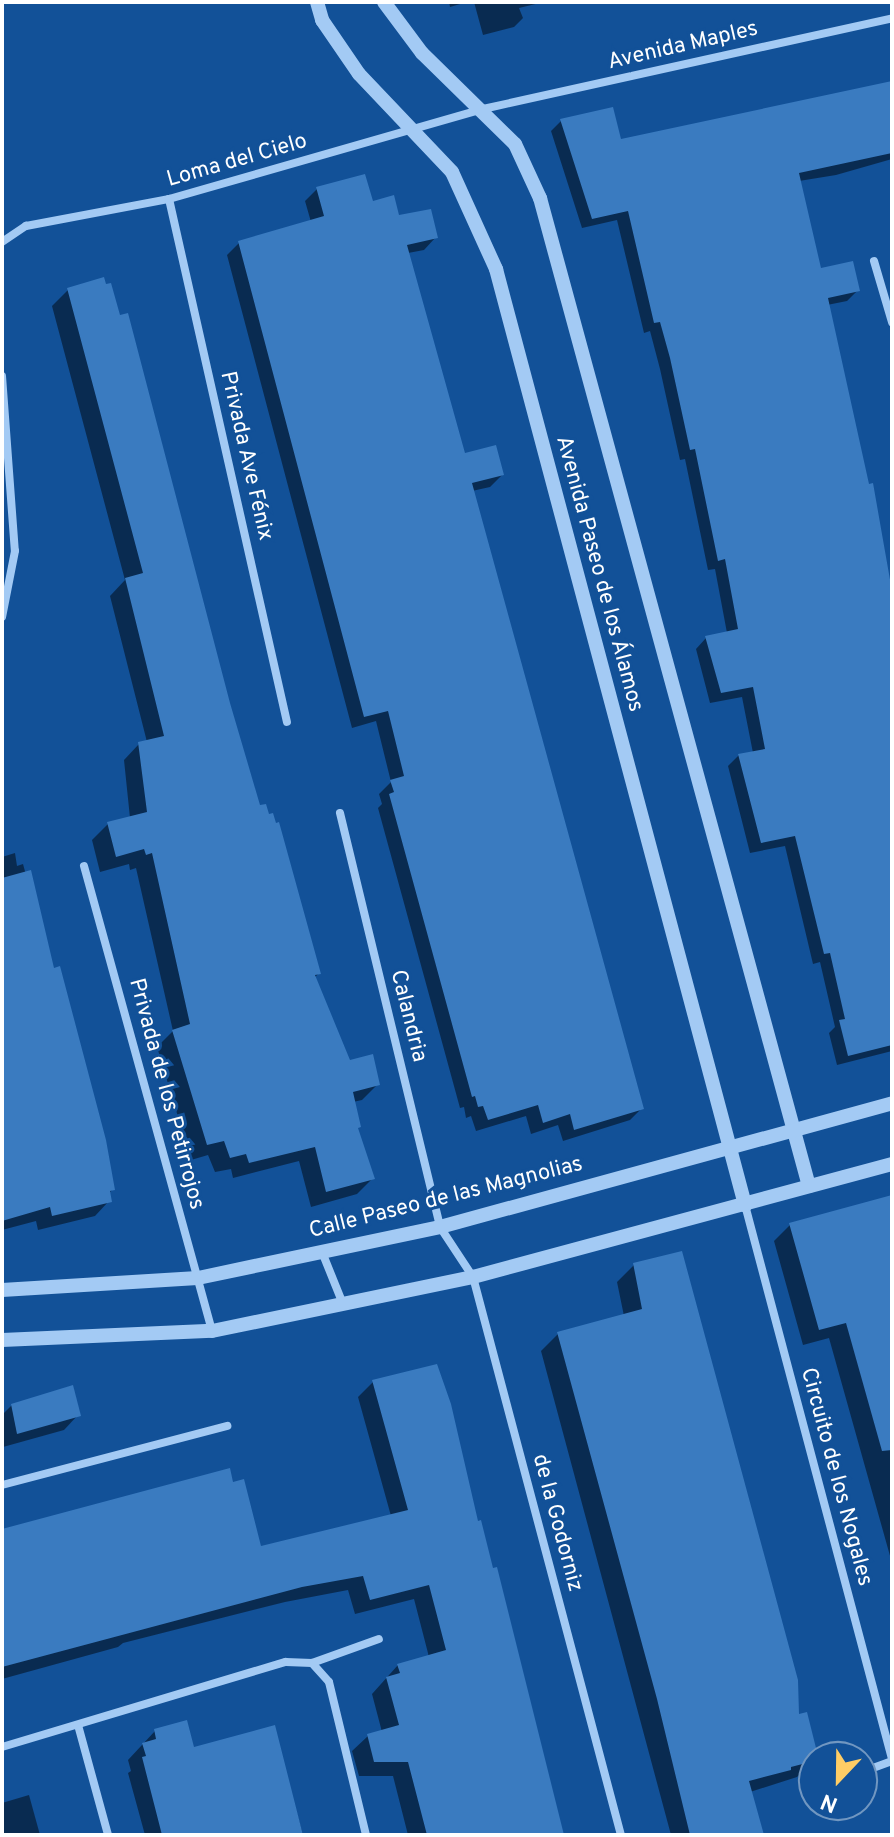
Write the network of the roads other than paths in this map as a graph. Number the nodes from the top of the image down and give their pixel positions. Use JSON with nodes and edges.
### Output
{"nodes":[{"id":1,"x":317,"y":2,"type":"edge"},
{"id":2,"x":384,"y":2,"type":"edge"},
{"id":3,"x":892,"y":18,"type":"edge"},
{"id":4,"x":483,"y":109,"type":"junction"},
{"id":5,"x":411,"y":130,"type":"junction"},
{"id":6,"x":169,"y":199,"type":"junction"},
{"id":7,"x":2,"y":242,"type":"edge"},
{"id":8,"x":874,"y":261,"type":"dead end"},
{"id":9,"x":891,"y":311,"type":"edge"},
{"id":10,"x":892,"y":322,"type":"edge"},
{"id":11,"x":2,"y":376,"type":"edge"},
{"id":12,"x":2,"y":617,"type":"edge"},
{"id":13,"x":287,"y":722,"type":"dead end"},
{"id":14,"x":340,"y":813,"type":"dead end"},
{"id":15,"x":84,"y":866,"type":"dead end"},
{"id":16,"x":892,"y":1103,"type":"edge"},
{"id":17,"x":794,"y":1130,"type":"junction"},
{"id":18,"x":729,"y":1147,"type":"junction"},
{"id":19,"x":892,"y":1164,"type":"edge"},
{"id":20,"x":809,"y":1186,"type":"junction"},
{"id":21,"x":745,"y":1205,"type":"junction"},
{"id":22,"x":440,"y":1227,"type":"junction"},
{"id":23,"x":322,"y":1252,"type":"junction"},
{"id":24,"x":473,"y":1277,"type":"junction"},
{"id":25,"x":198,"y":1278,"type":"junction"},
{"id":26,"x":2,"y":1290,"type":"edge"},
{"id":27,"x":343,"y":1304,"type":"junction"},
{"id":28,"x":212,"y":1331,"type":"junction"},
{"id":29,"x":2,"y":1340,"type":"edge"},
{"id":30,"x":227,"y":1426,"type":"dead end"},
{"id":31,"x":2,"y":1485,"type":"edge"},
{"id":32,"x":379,"y":1639,"type":"dead end"},
{"id":33,"x":312,"y":1663,"type":"junction"},
{"id":34,"x":78,"y":1725,"type":"junction"},
{"id":35,"x":2,"y":1747,"type":"edge"},
{"id":36,"x":892,"y":1760,"type":"edge"},
{"id":37,"x":108,"y":1835,"type":"edge"},
{"id":38,"x":366,"y":1835,"type":"edge"},
{"id":39,"x":621,"y":1835,"type":"edge"}],
"edges":[{"from":1,"to":5,"type":"street","name":"Avenida Paseo de los Álamos"},
{"from":2,"to":4,"type":"street","name":"Avenida Paseo de los Álamos"},
{"from":3,"to":4,"type":"street","name":"Avenida Maples"},
{"from":4,"to":5,"type":"street","name":"Loma del Cielo"},
{"from":4,"to":17,"type":"street","name":"Avenida Paseo de los Álamos"},
{"from":5,"to":6,"type":"street","name":"Loma del Cielo"},
{"from":5,"to":18,"type":"street","name":"Avenida Paseo de los Álamos"},
{"from":6,"to":7,"type":"street","name":"Loma del Cielo"},
{"from":6,"to":13,"type":"street","name":"Privada Ave Fénix"},
{"from":8,"to":9,"type":"street"},
{"from":9,"to":10,"type":"street"},
{"from":11,"to":12,"type":"street"},
{"from":14,"to":22,"type":"street","name":"Calandria"},
{"from":15,"to":25,"type":"street","name":"Privada de los Petirrojos"},
{"from":16,"to":17,"type":"street","name":"Calle Paseo de las Magnolias"},
{"from":17,"to":18,"type":"street","name":"Calle Paseo de las Magnolias"},
{"from":17,"to":20,"type":"street","name":"Avenida Paseo de los Álamos"},
{"from":18,"to":21,"type":"street","name":"Avenida Paseo de los Álamos"},
{"from":18,"to":22,"type":"street","name":"Calle Paseo de las Magnolias"},
{"from":19,"to":20,"type":"street"},
{"from":20,"to":21,"type":"street"},
{"from":21,"to":24,"type":"street"},
{"from":21,"to":36,"type":"street","name":"Circuito de los Nogales"},
{"from":22,"to":23,"type":"street","name":"Calle Paseo de las Magnolias"},
{"from":22,"to":24,"type":"street","name":"de la Godorniz"},
{"from":23,"to":25,"type":"street","name":"Calle Paseo de las Magnolias"},
{"from":23,"to":27,"type":"street"},
{"from":24,"to":27,"type":"street"},
{"from":24,"to":39,"type":"street","name":"de la Godorniz"},
{"from":25,"to":26,"type":"street","name":"Calle Paseo de las Magnolias"},
{"from":25,"to":28,"type":"street","name":"Privada de los Petirrojos"},
{"from":27,"to":28,"type":"street"},
{"from":28,"to":29,"type":"street"},
{"from":30,"to":31,"type":"street"},
{"from":32,"to":33,"type":"street"},
{"from":33,"to":34,"type":"street"},
{"from":33,"to":38,"type":"street"},
{"from":34,"to":35,"type":"street"},
{"from":34,"to":37,"type":"street"}]}
